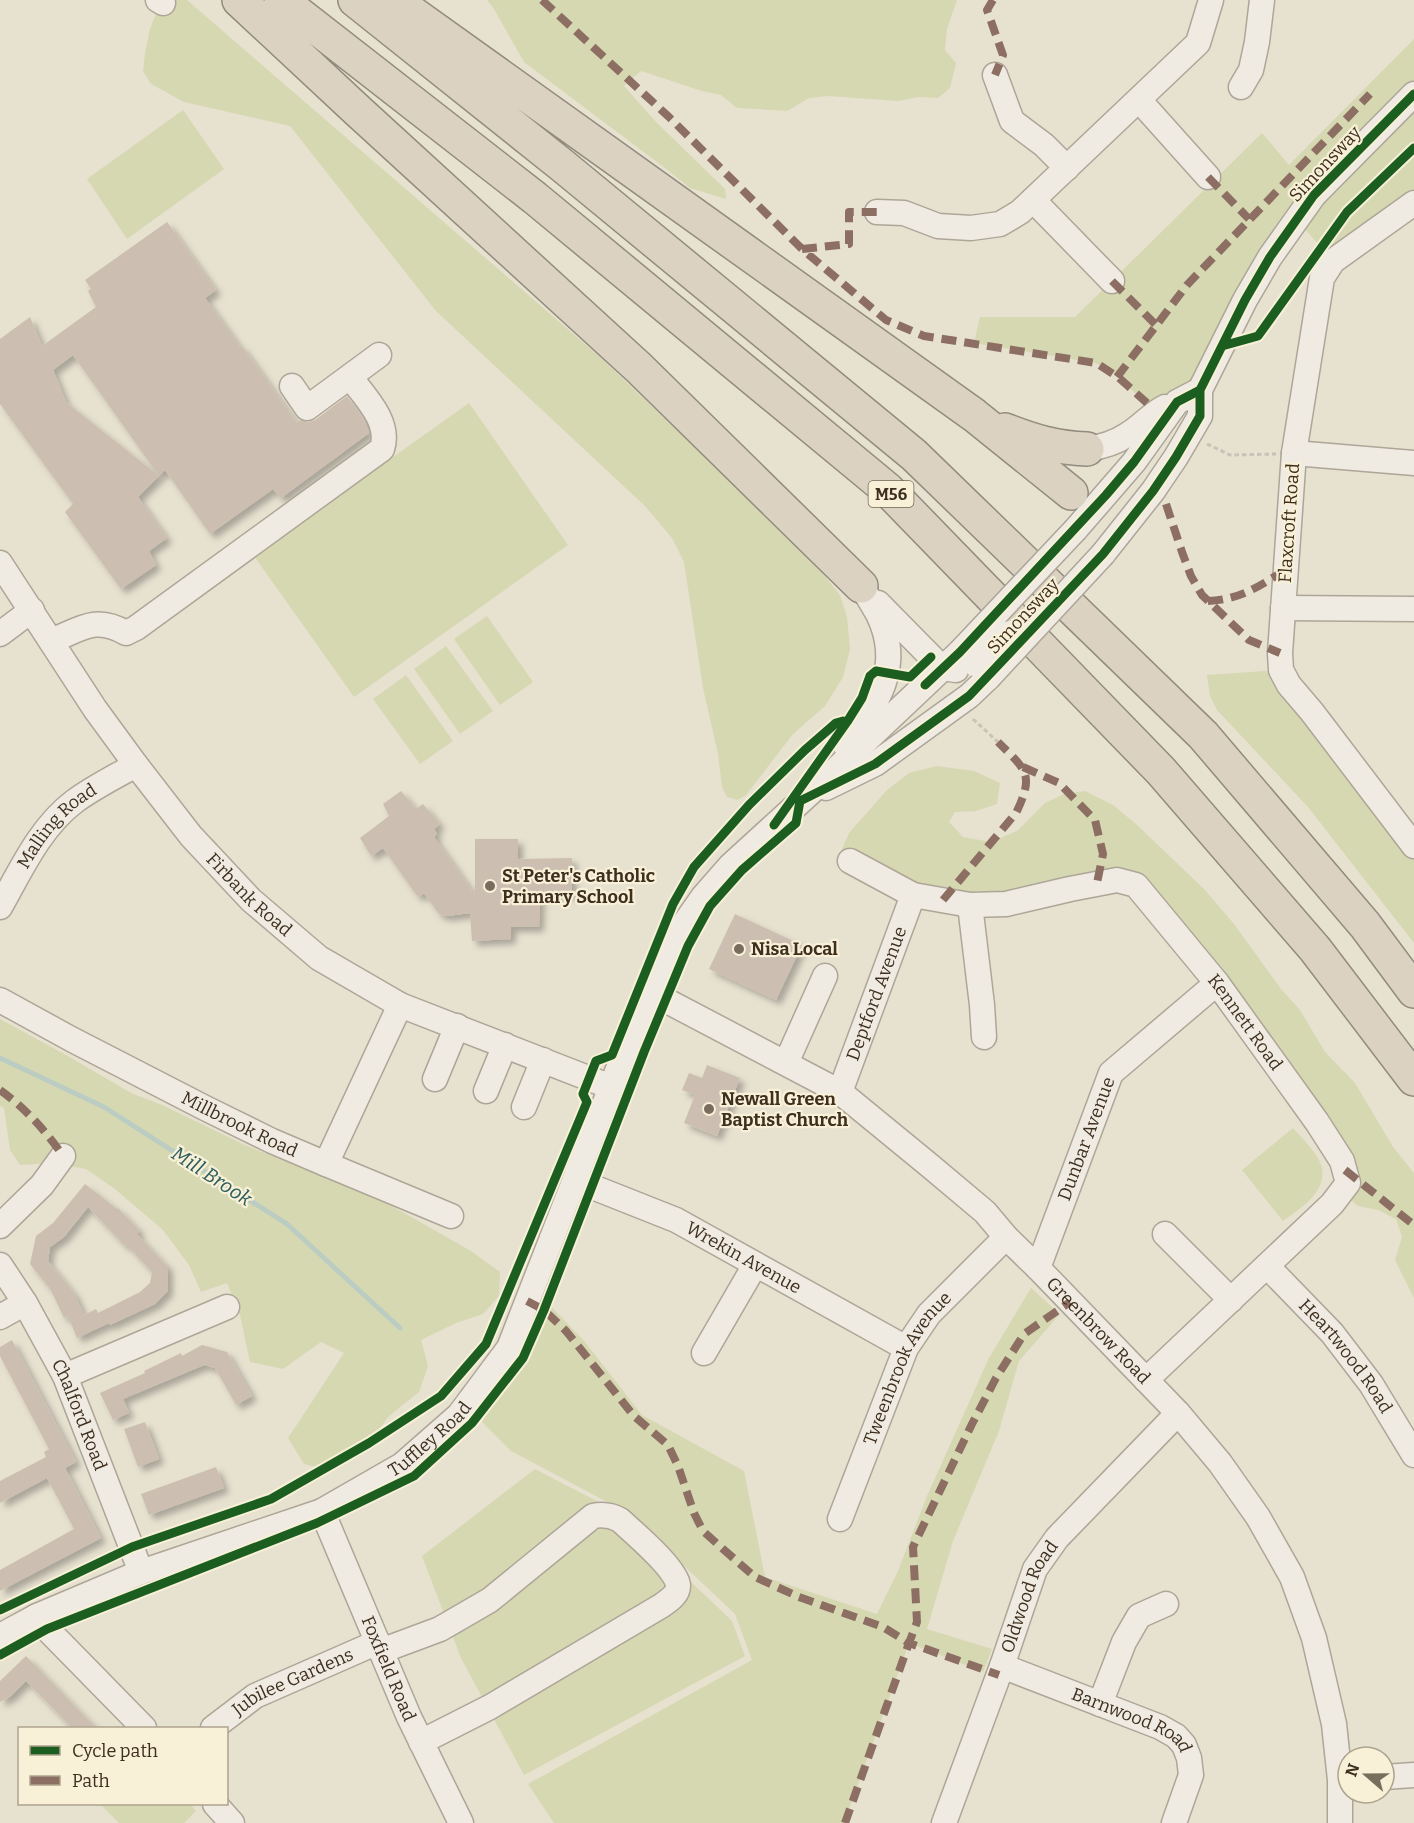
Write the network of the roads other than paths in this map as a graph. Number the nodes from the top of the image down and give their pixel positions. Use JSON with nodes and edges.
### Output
{"nodes":[{"id":1,"x":239,"y":0,"type":"edge"},
{"id":2,"x":281,"y":0,"type":"edge"},
{"id":3,"x":355,"y":0,"type":"edge"},
{"id":4,"x":394,"y":0,"type":"edge"},
{"id":5,"x":1211,"y":0,"type":"edge"},
{"id":6,"x":1262,"y":0,"type":"edge"},
{"id":7,"x":995,"y":75,"type":"dead end"},
{"id":8,"x":1241,"y":87,"type":"dead end"},
{"id":9,"x":1414,"y":94,"type":"edge"},
{"id":10,"x":1139,"y":100,"type":"junction"},
{"id":11,"x":1067,"y":168,"type":"junction"},
{"id":12,"x":1208,"y":177,"type":"dead end"},
{"id":13,"x":1033,"y":200,"type":"junction"},
{"id":14,"x":1414,"y":203,"type":"edge"},
{"id":15,"x":878,"y":212,"type":"dead end"},
{"id":16,"x":1112,"y":281,"type":"dead end"},
{"id":17,"x":379,"y":355,"type":"dead end"},
{"id":18,"x":350,"y":377,"type":"junction"},
{"id":19,"x":292,"y":386,"type":"dead end"},
{"id":20,"x":1200,"y":390,"type":"junction"},
{"id":21,"x":1177,"y":402,"type":"junction"},
{"id":22,"x":974,"y":415,"type":"junction"},
{"id":23,"x":1087,"y":449,"type":"joint"},
{"id":24,"x":1294,"y":453,"type":"junction"},
{"id":25,"x":1414,"y":463,"type":"edge"},
{"id":26,"x":1079,"y":511,"type":"junction"},
{"id":27,"x":1118,"y":535,"type":"junction"},
{"id":28,"x":0,"y":563,"type":"edge"},
{"id":29,"x":861,"y":586,"type":"junction"},
{"id":30,"x":1283,"y":608,"type":"junction"},
{"id":31,"x":1414,"y":609,"type":"edge"},
{"id":32,"x":32,"y":610,"type":"junction"},
{"id":33,"x":0,"y":634,"type":"edge"},
{"id":34,"x":51,"y":641,"type":"junction"},
{"id":35,"x":974,"y":664,"type":"junction"},
{"id":36,"x":942,"y":668,"type":"junction"},
{"id":37,"x":136,"y":765,"type":"junction"},
{"id":38,"x":800,"y":801,"type":"junction"},
{"id":39,"x":1414,"y":846,"type":"edge"},
{"id":40,"x":850,"y":861,"type":"dead end"},
{"id":41,"x":913,"y":895,"type":"junction"},
{"id":42,"x":970,"y":905,"type":"junction"},
{"id":43,"x":0,"y":907,"type":"edge"},
{"id":44,"x":825,"y":976,"type":"dead end"},
{"id":45,"x":1216,"y":983,"type":"junction"},
{"id":46,"x":1414,"y":991,"type":"edge"},
{"id":47,"x":650,"y":992,"type":"junction"},
{"id":48,"x":0,"y":1000,"type":"edge"},
{"id":49,"x":400,"y":1005,"type":"junction"},
{"id":50,"x":456,"y":1026,"type":"junction"},
{"id":51,"x":984,"y":1037,"type":"dead end"},
{"id":52,"x":505,"y":1045,"type":"junction"},
{"id":53,"x":543,"y":1060,"type":"junction"},
{"id":54,"x":786,"y":1064,"type":"junction"},
{"id":55,"x":435,"y":1079,"type":"dead end"},
{"id":56,"x":1414,"y":1079,"type":"edge"},
{"id":57,"x":611,"y":1087,"type":"junction"},
{"id":58,"x":486,"y":1091,"type":"dead end"},
{"id":59,"x":840,"y":1092,"type":"junction"},
{"id":60,"x":524,"y":1107,"type":"dead end"},
{"id":61,"x":63,"y":1156,"type":"dead end"},
{"id":62,"x":326,"y":1164,"type":"junction"},
{"id":63,"x":575,"y":1180,"type":"junction"},
{"id":64,"x":451,"y":1216,"type":"dead end"},
{"id":65,"x":0,"y":1226,"type":"edge"},
{"id":66,"x":1165,"y":1234,"type":"dead end"},
{"id":67,"x":1006,"y":1237,"type":"junction"},
{"id":68,"x":0,"y":1265,"type":"edge"},
{"id":69,"x":755,"y":1265,"type":"junction"},
{"id":70,"x":1267,"y":1266,"type":"junction"},
{"id":71,"x":1038,"y":1268,"type":"junction"},
{"id":72,"x":1231,"y":1300,"type":"junction"},
{"id":73,"x":25,"y":1303,"type":"junction"},
{"id":74,"x":227,"y":1307,"type":"dead end"},
{"id":75,"x":0,"y":1317,"type":"edge"},
{"id":76,"x":906,"y":1348,"type":"junction"},
{"id":77,"x":704,"y":1353,"type":"dead end"},
{"id":78,"x":65,"y":1376,"type":"junction"},
{"id":79,"x":1146,"y":1380,"type":"junction"},
{"id":80,"x":1178,"y":1413,"type":"junction"},
{"id":81,"x":1414,"y":1455,"type":"edge"},
{"id":82,"x":322,"y":1511,"type":"junction"},
{"id":83,"x":840,"y":1519,"type":"dead end"},
{"id":84,"x":141,"y":1572,"type":"junction"},
{"id":85,"x":1167,"y":1604,"type":"dead end"},
{"id":86,"x":37,"y":1616,"type":"junction"},
{"id":87,"x":0,"y":1636,"type":"edge"},
{"id":88,"x":379,"y":1646,"type":"junction"},
{"id":89,"x":1002,"y":1666,"type":"junction"},
{"id":90,"x":1100,"y":1704,"type":"junction"},
{"id":91,"x":143,"y":1727,"type":"edge"},
{"id":92,"x":214,"y":1727,"type":"edge"},
{"id":93,"x":422,"y":1742,"type":"junction"},
{"id":94,"x":1338,"y":1745,"type":"edge"},
{"id":95,"x":1414,"y":1775,"type":"edge"},
{"id":96,"x":1396,"y":1777,"type":"edge"},
{"id":97,"x":217,"y":1805,"type":"edge"},
{"id":98,"x":1342,"y":1805,"type":"edge"},
{"id":99,"x":454,"y":1821,"type":"edge"},
{"id":100,"x":232,"y":1823,"type":"edge"},
{"id":101,"x":944,"y":1823,"type":"edge"},
{"id":102,"x":1174,"y":1823,"type":"edge"},
{"id":103,"x":1340,"y":1823,"type":"edge"}],
"edges":[{"from":1,"to":29,"type":"highway"},
{"from":2,"to":56,"type":"highway","number":"M56"},
{"from":3,"to":46,"type":"highway","number":"M56"},
{"from":4,"to":22,"type":"highway"},
{"from":5,"to":10,"type":"street"},
{"from":6,"to":8,"type":"street"},
{"from":7,"to":11,"type":"street"},
{"from":9,"to":20,"type":"street","name":"Simonsway"},
{"from":10,"to":11,"type":"street"},
{"from":10,"to":12,"type":"street"},
{"from":11,"to":13,"type":"street"},
{"from":13,"to":15,"type":"street"},
{"from":13,"to":16,"type":"street"},
{"from":14,"to":24,"type":"street","name":"Flaxcroft Road"},
{"from":17,"to":18,"type":"street"},
{"from":18,"to":19,"type":"street"},
{"from":18,"to":34,"type":"street"},
{"from":20,"to":21,"type":"street","name":"Simonsway"},
{"from":20,"to":27,"type":"street","name":"Simonsway"},
{"from":21,"to":23,"type":"street"},
{"from":21,"to":26,"type":"street","name":"Simonsway"},
{"from":22,"to":23,"type":"highway"},
{"from":22,"to":26,"type":"highway"},
{"from":24,"to":25,"type":"street"},
{"from":24,"to":30,"type":"street","name":"Flaxcroft Road"},
{"from":26,"to":27,"type":"street"},
{"from":26,"to":35,"type":"street","name":"Simonsway","bridge":true},
{"from":27,"to":35,"type":"street","name":"Simonsway","bridge":true},
{"from":28,"to":32,"type":"street","name":"Firbank Road"},
{"from":29,"to":36,"type":"street"},
{"from":29,"to":38,"type":"street"},
{"from":30,"to":31,"type":"street"},
{"from":30,"to":39,"type":"street","name":"Flaxcroft Road"},
{"from":32,"to":33,"type":"street"},
{"from":32,"to":34,"type":"street","name":"Firbank Road"},
{"from":34,"to":37,"type":"street","name":"Firbank Road"},
{"from":35,"to":36,"type":"street","name":"Simonsway"},
{"from":35,"to":38,"type":"street","name":"Simonsway"},
{"from":36,"to":38,"type":"street","name":"Simonsway"},
{"from":37,"to":43,"type":"street","name":"Malling Road"},
{"from":37,"to":49,"type":"street","name":"Firbank Road"},
{"from":38,"to":47,"type":"street","name":"Simonsway"},
{"from":40,"to":41,"type":"street","name":"Kennett Road"},
{"from":41,"to":42,"type":"street","name":"Kennett Road"},
{"from":41,"to":59,"type":"street","name":"Deptford Avenue"},
{"from":42,"to":45,"type":"street","name":"Kennett Road"},
{"from":42,"to":51,"type":"street"},
{"from":44,"to":54,"type":"street"},
{"from":45,"to":70,"type":"street","name":"Kennett Road"},
{"from":45,"to":71,"type":"street","name":"Dunbar Avenue"},
{"from":47,"to":54,"type":"street","name":"Greenbrow Road"},
{"from":47,"to":57,"type":"street","name":"Simonsway"},
{"from":48,"to":62,"type":"street","name":"Millbrook Road"},
{"from":49,"to":50,"type":"street","name":"Firbank Road"},
{"from":49,"to":62,"type":"street"},
{"from":50,"to":52,"type":"street","name":"Firbank Road"},
{"from":50,"to":55,"type":"street"},
{"from":52,"to":53,"type":"street","name":"Firbank Road"},
{"from":52,"to":58,"type":"street"},
{"from":53,"to":57,"type":"street","name":"Firbank Road"},
{"from":53,"to":60,"type":"street"},
{"from":54,"to":59,"type":"street","name":"Greenbrow Road"},
{"from":57,"to":63,"type":"street","name":"Tuffley Road"},
{"from":59,"to":67,"type":"street","name":"Greenbrow Road"},
{"from":61,"to":65,"type":"street"},
{"from":62,"to":64,"type":"street","name":"Millbrook Road"},
{"from":63,"to":69,"type":"street","name":"Wrekin Avenue"},
{"from":63,"to":82,"type":"street","name":"Tuffley Road"},
{"from":66,"to":72,"type":"street"},
{"from":67,"to":71,"type":"street","name":"Greenbrow Road"},
{"from":67,"to":76,"type":"street","name":"Tweenbrook Avenue"},
{"from":68,"to":73,"type":"street","name":"Chalford Road"},
{"from":69,"to":76,"type":"street","name":"Wrekin Avenue"},
{"from":69,"to":77,"type":"street"},
{"from":70,"to":72,"type":"street","name":"Kennett Road"},
{"from":70,"to":81,"type":"street","name":"Heartwood Road"},
{"from":71,"to":79,"type":"street","name":"Greenbrow Road"},
{"from":72,"to":79,"type":"street","name":"Kennett Road"},
{"from":73,"to":75,"type":"street"},
{"from":73,"to":78,"type":"street","name":"Chalford Road"},
{"from":74,"to":78,"type":"street"},
{"from":76,"to":83,"type":"street","name":"Tweenbrook Avenue"},
{"from":78,"to":84,"type":"street","name":"Chalford Road"},
{"from":79,"to":80,"type":"street","name":"Greenbrow Road"},
{"from":80,"to":89,"type":"street","name":"Oldwood Road"},
{"from":80,"to":94,"type":"street","name":"Greenbrow Road"},
{"from":82,"to":84,"type":"street","name":"Tuffley Road"},
{"from":82,"to":88,"type":"street","name":"Foxfield Road"},
{"from":84,"to":86,"type":"street","name":"Tuffley Road"},
{"from":85,"to":90,"type":"street"},
{"from":86,"to":87,"type":"street","name":"Tuffley Road"},
{"from":86,"to":91,"type":"street"},
{"from":88,"to":92,"type":"street","name":"Jubilee Gardens"},
{"from":88,"to":93,"type":"street","name":"Foxfield Road"},
{"from":88,"to":93,"type":"street","name":"Jubilee Gardens"},
{"from":89,"to":90,"type":"street","name":"Barnwood Road"},
{"from":89,"to":101,"type":"street","name":"Oldwood Road"},
{"from":90,"to":102,"type":"street","name":"Barnwood Road"},
{"from":93,"to":99,"type":"street","name":"Foxfield Road"},
{"from":95,"to":96,"type":"street"},
{"from":97,"to":100,"type":"street"},
{"from":98,"to":103,"type":"street","name":"Greenbrow Road"}]}
